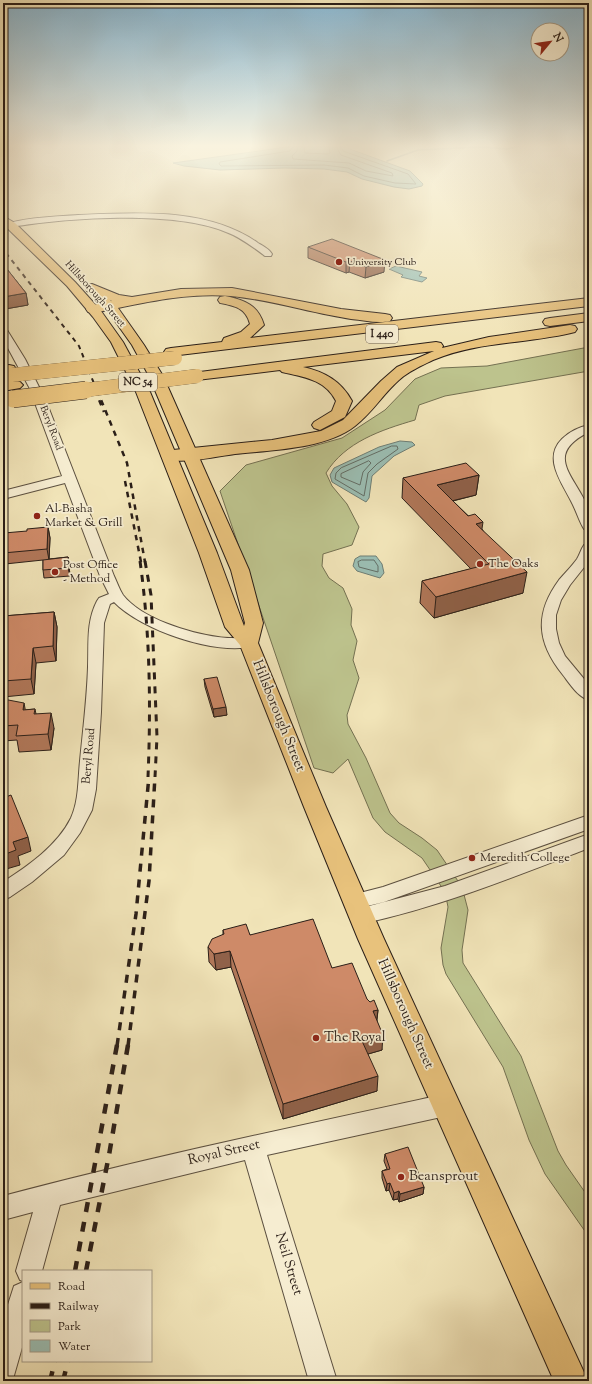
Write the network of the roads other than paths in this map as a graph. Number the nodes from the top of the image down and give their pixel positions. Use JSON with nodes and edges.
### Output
{"nodes":[{"id":1,"x":3,"y":210,"type":"edge"},
{"id":2,"x":7,"y":222,"type":"edge"},
{"id":3,"x":23,"y":223,"type":"junction"},
{"id":4,"x":48,"y":246,"type":"dead end"},
{"id":5,"x":268,"y":254,"type":"dead end"},
{"id":6,"x":88,"y":283,"type":"joint"},
{"id":7,"x":138,"y":300,"type":"junction"},
{"id":8,"x":589,"y":302,"type":"edge"},
{"id":9,"x":589,"y":308,"type":"edge"},
{"id":10,"x":111,"y":309,"type":"junction"},
{"id":11,"x":95,"y":312,"type":"junction"},
{"id":12,"x":486,"y":315,"type":"junction"},
{"id":13,"x":589,"y":318,"type":"edge"},
{"id":14,"x":589,"y":327,"type":"edge"},
{"id":15,"x":570,"y":330,"type":"junction"},
{"id":16,"x":3,"y":332,"type":"edge"},
{"id":17,"x":465,"y":332,"type":"dead end"},
{"id":18,"x":443,"y":335,"type":"dead end"},
{"id":19,"x":205,"y":348,"type":"junction"},
{"id":20,"x":175,"y":358,"type":"junction"},
{"id":21,"x":262,"y":367,"type":"junction"},
{"id":22,"x":8,"y":382,"type":"edge"},
{"id":23,"x":589,"y":428,"type":"edge"},
{"id":24,"x":189,"y":452,"type":"junction"},
{"id":25,"x":169,"y":455,"type":"junction"},
{"id":26,"x":69,"y":478,"type":"junction"},
{"id":27,"x":3,"y":495,"type":"edge"},
{"id":28,"x":589,"y":526,"type":"edge"},
{"id":29,"x":589,"y":548,"type":"edge"},
{"id":30,"x":117,"y":596,"type":"junction"},
{"id":31,"x":249,"y":643,"type":"junction"},
{"id":32,"x":589,"y":695,"type":"edge"},
{"id":33,"x":589,"y":822,"type":"edge"},
{"id":34,"x":589,"y":841,"type":"edge"},
{"id":35,"x":3,"y":892,"type":"edge"},
{"id":36,"x":358,"y":909,"type":"junction"},
{"id":37,"x":446,"y":1105,"type":"junction"},
{"id":38,"x":253,"y":1146,"type":"junction"},
{"id":39,"x":50,"y":1195,"type":"junction"},
{"id":40,"x":3,"y":1208,"type":"edge"},
{"id":41,"x":29,"y":1270,"type":"edge"},
{"id":42,"x":22,"y":1299,"type":"edge"},
{"id":43,"x":3,"y":1369,"type":"edge"},
{"id":44,"x":324,"y":1381,"type":"edge"},
{"id":45,"x":571,"y":1381,"type":"edge"}],
"edges":[{"from":1,"to":3,"type":"main road"},
{"from":2,"to":3,"type":"street"},
{"from":2,"to":11,"type":"main road","name":"Hillsborough Street","number":"NC 54"},
{"from":3,"to":4,"type":"main road"},
{"from":3,"to":5,"type":"street"},
{"from":6,"to":7,"type":"highway"},
{"from":6,"to":10,"type":"main road","name":"Hillsborough Street","number":"NC 54"},
{"from":7,"to":10,"type":"highway"},
{"from":7,"to":12,"type":"highway"},
{"from":8,"to":12,"type":"highway"},
{"from":9,"to":20,"type":"highway","number":"I 440"},
{"from":10,"to":11,"type":"highway"},
{"from":10,"to":19,"type":"highway"},
{"from":10,"to":24,"type":"main road","name":"Hillsborough Street","number":"NC 54"},
{"from":11,"to":25,"type":"main road","name":"Hillsborough Street","number":"NC 54"},
{"from":12,"to":19,"type":"highway"},
{"from":13,"to":17,"type":"highway"},
{"from":14,"to":15,"type":"highway"},
{"from":15,"to":21,"type":"highway"},
{"from":15,"to":24,"type":"highway"},
{"from":16,"to":26,"type":"street","name":"Beryl Road"},
{"from":18,"to":20,"type":"highway","number":"I 440"},
{"from":19,"to":20,"type":"highway"},
{"from":20,"to":22,"type":"highway","number":"I 440"},
{"from":21,"to":22,"type":"highway","bridge":true},
{"from":21,"to":24,"type":"highway"},
{"from":23,"to":28,"type":"street"},
{"from":24,"to":25,"type":"highway"},
{"from":24,"to":31,"type":"main road","name":"Hillsborough Street"},
{"from":25,"to":31,"type":"main road","name":"Hillsborough Street"},
{"from":26,"to":27,"type":"street"},
{"from":26,"to":30,"type":"street","name":"Beryl Road"},
{"from":29,"to":32,"type":"street"},
{"from":30,"to":31,"type":"street","name":"Beryl Road"},
{"from":30,"to":35,"type":"street","name":"Beryl Road"},
{"from":31,"to":36,"type":"main road","name":"Hillsborough Street"},
{"from":33,"to":36,"type":"street"},
{"from":34,"to":36,"type":"street"},
{"from":36,"to":37,"type":"main road","name":"Hillsborough Street"},
{"from":37,"to":38,"type":"street","name":"Royal Street"},
{"from":37,"to":45,"type":"main road","name":"Hillsborough Street"},
{"from":38,"to":39,"type":"street","name":"Royal Street"},
{"from":38,"to":44,"type":"street","name":"Neil Street"},
{"from":39,"to":40,"type":"street","name":"Royal Street"},
{"from":39,"to":41,"type":"street"},
{"from":42,"to":43,"type":"street"}]}
